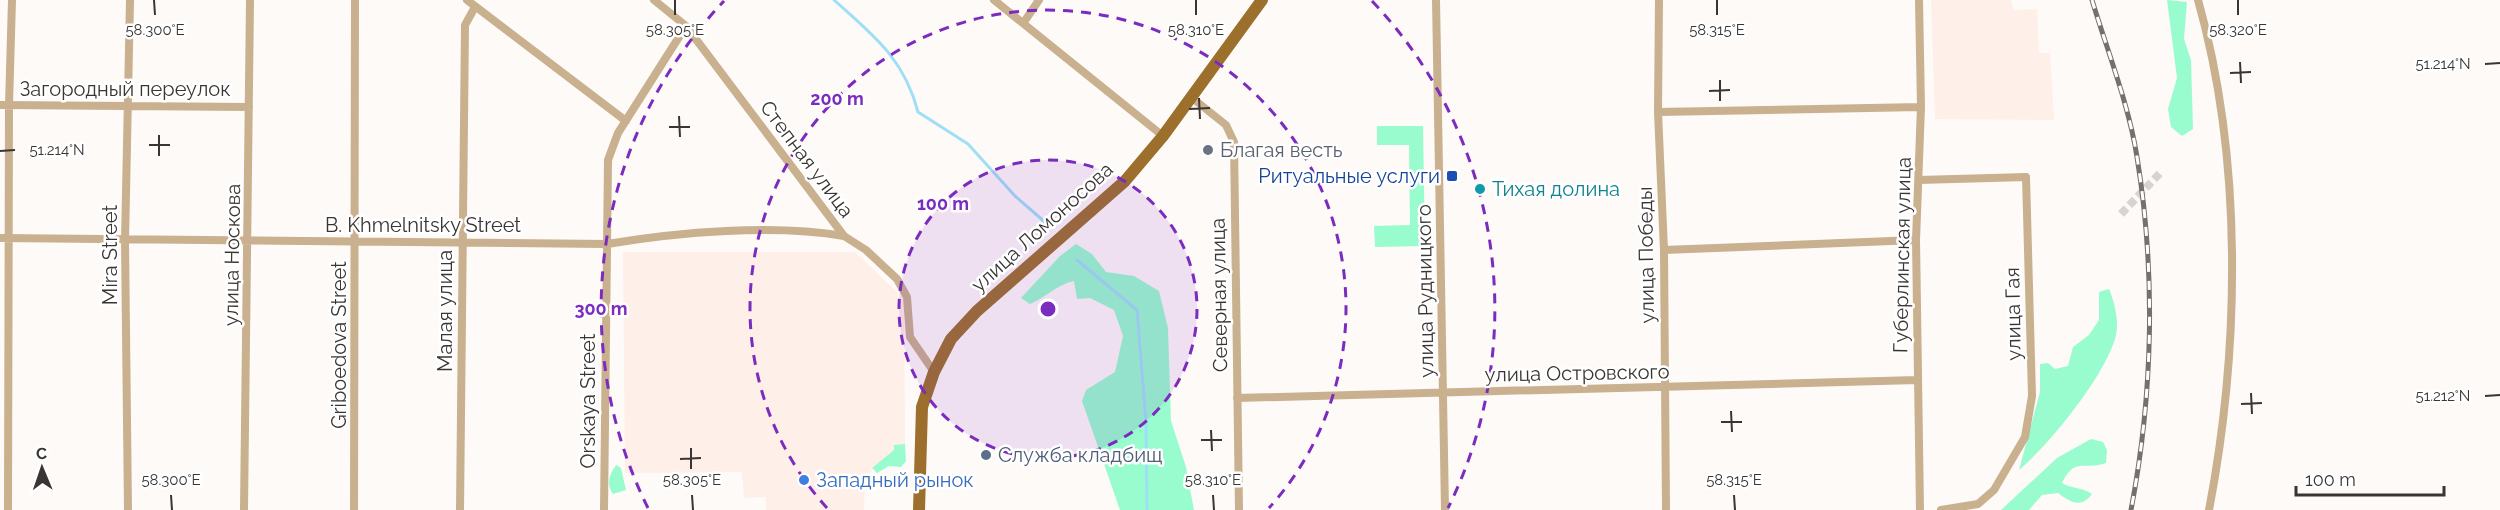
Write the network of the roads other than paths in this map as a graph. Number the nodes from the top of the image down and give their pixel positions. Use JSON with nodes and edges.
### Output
{"nodes":[{"id":1,"x":12,"y":0,"type":"edge"},
{"id":2,"x":130,"y":0,"type":"edge"},
{"id":3,"x":250,"y":0,"type":"edge"},
{"id":4,"x":355,"y":0,"type":"edge"},
{"id":5,"x":467,"y":0,"type":"edge"},
{"id":6,"x":654,"y":0,"type":"edge"},
{"id":7,"x":994,"y":0,"type":"edge"},
{"id":8,"x":1039,"y":0,"type":"edge"},
{"id":9,"x":1262,"y":0,"type":"edge"},
{"id":10,"x":1436,"y":0,"type":"edge"},
{"id":11,"x":1659,"y":0,"type":"edge"},
{"id":12,"x":1919,"y":0,"type":"edge"},
{"id":13,"x":2198,"y":0,"type":"edge"},
{"id":14,"x":475,"y":7,"type":"junction"},
{"id":15,"x":1024,"y":22,"type":"junction"},
{"id":16,"x":686,"y":26,"type":"junction"},
{"id":17,"x":1191,"y":98,"type":"junction"},
{"id":18,"x":4,"y":105,"type":"edge"},
{"id":19,"x":128,"y":105,"type":"junction"},
{"id":20,"x":249,"y":107,"type":"junction"},
{"id":21,"x":1921,"y":107,"type":"junction"},
{"id":22,"x":1659,"y":112,"type":"junction"},
{"id":23,"x":626,"y":121,"type":"junction"},
{"id":24,"x":1163,"y":136,"type":"junction"},
{"id":25,"x":1918,"y":180,"type":"junction"},
{"id":26,"x":844,"y":236,"type":"junction"},
{"id":27,"x":0,"y":238,"type":"edge"},
{"id":28,"x":9,"y":239,"type":"junction"},
{"id":29,"x":462,"y":240,"type":"junction"},
{"id":30,"x":1916,"y":240,"type":"junction"},
{"id":31,"x":125,"y":241,"type":"junction"},
{"id":32,"x":249,"y":241,"type":"junction"},
{"id":33,"x":356,"y":242,"type":"junction"},
{"id":34,"x":607,"y":244,"type":"junction"},
{"id":35,"x":1664,"y":250,"type":"junction"},
{"id":36,"x":934,"y":372,"type":"junction"},
{"id":37,"x":1917,"y":380,"type":"junction"},
{"id":38,"x":1664,"y":389,"type":"junction"},
{"id":39,"x":1443,"y":391,"type":"junction"},
{"id":40,"x":1237,"y":398,"type":"junction"},
{"id":41,"x":8,"y":510,"type":"edge"},
{"id":42,"x":128,"y":510,"type":"edge"},
{"id":43,"x":244,"y":510,"type":"edge"},
{"id":44,"x":354,"y":510,"type":"edge"},
{"id":45,"x":460,"y":510,"type":"edge"},
{"id":46,"x":603,"y":510,"type":"edge"},
{"id":47,"x":919,"y":510,"type":"edge"},
{"id":48,"x":1239,"y":510,"type":"edge"},
{"id":49,"x":1444,"y":510,"type":"edge"},
{"id":50,"x":1666,"y":510,"type":"edge"},
{"id":51,"x":1920,"y":510,"type":"edge"},
{"id":52,"x":1941,"y":510,"type":"edge"},
{"id":53,"x":2209,"y":510,"type":"edge"}],
"edges":[{"from":1,"to":18,"type":"street"},
{"from":2,"to":19,"type":"street","name":"Mira Street"},
{"from":3,"to":20,"type":"street","name":"улица Носкова"},
{"from":4,"to":33,"type":"street","name":"Griboedova Street"},
{"from":5,"to":14,"type":"street"},
{"from":6,"to":16,"type":"street","name":"Степная улица"},
{"from":7,"to":15,"type":"street"},
{"from":8,"to":15,"type":"street"},
{"from":9,"to":17,"type":"main road","name":"улица Ломоносова"},
{"from":10,"to":39,"type":"street","name":"улица Рудницкого"},
{"from":11,"to":22,"type":"street","name":"улица Победы"},
{"from":12,"to":21,"type":"street","name":"Губерлинская улица"},
{"from":13,"to":53,"type":"street"},
{"from":14,"to":23,"type":"street"},
{"from":14,"to":29,"type":"street","name":"Малая улица"},
{"from":15,"to":24,"type":"street"},
{"from":16,"to":23,"type":"street","name":"Orskaya Street"},
{"from":16,"to":26,"type":"street","name":"Степная улица"},
{"from":17,"to":24,"type":"main road","name":"улица Ломоносова"},
{"from":17,"to":40,"type":"street","name":"Северная улица"},
{"from":18,"to":19,"type":"street","name":"Загородный переулок"},
{"from":18,"to":28,"type":"street"},
{"from":19,"to":20,"type":"street","name":"Загородный переулок"},
{"from":19,"to":31,"type":"street","name":"Mira Street"},
{"from":20,"to":32,"type":"street","name":"улица Носкова"},
{"from":21,"to":22,"type":"street"},
{"from":21,"to":25,"type":"street","name":"Губерлинская улица"},
{"from":22,"to":35,"type":"street","name":"улица Победы"},
{"from":23,"to":34,"type":"street","name":"Orskaya Street"},
{"from":24,"to":36,"type":"main road","name":"улица Ломоносова"},
{"from":25,"to":30,"type":"street","name":"Губерлинская улица"},
{"from":25,"to":52,"type":"street","name":"улица Гая"},
{"from":26,"to":34,"type":"street","name":"B. Khmelnitsky Street"},
{"from":26,"to":36,"type":"street","name":"Степная улица"},
{"from":27,"to":28,"type":"street","name":"B. Khmelnitsky Street"},
{"from":28,"to":31,"type":"street","name":"B. Khmelnitsky Street"},
{"from":28,"to":41,"type":"street"},
{"from":29,"to":33,"type":"street","name":"B. Khmelnitsky Street"},
{"from":29,"to":34,"type":"street","name":"B. Khmelnitsky Street"},
{"from":29,"to":45,"type":"street","name":"Малая улица"},
{"from":30,"to":35,"type":"street"},
{"from":30,"to":37,"type":"street","name":"Губерлинская улица"},
{"from":31,"to":32,"type":"street","name":"B. Khmelnitsky Street"},
{"from":31,"to":42,"type":"street","name":"Mira Street"},
{"from":32,"to":33,"type":"street","name":"B. Khmelnitsky Street"},
{"from":32,"to":43,"type":"street","name":"улица Носкова"},
{"from":33,"to":44,"type":"street","name":"Griboedova Street"},
{"from":34,"to":46,"type":"street","name":"Orskaya Street"},
{"from":35,"to":38,"type":"street","name":"улица Победы"},
{"from":36,"to":47,"type":"main road","name":"улица Ломоносова"},
{"from":37,"to":38,"type":"street","name":"улица Островского"},
{"from":37,"to":51,"type":"street","name":"Губерлинская улица"},
{"from":38,"to":39,"type":"street","name":"улица Островского"},
{"from":38,"to":50,"type":"street","name":"улица Победы"},
{"from":39,"to":40,"type":"street","name":"улица Островского"},
{"from":39,"to":49,"type":"street","name":"улица Рудницкого"},
{"from":40,"to":48,"type":"street","name":"Северная улица"}]}
